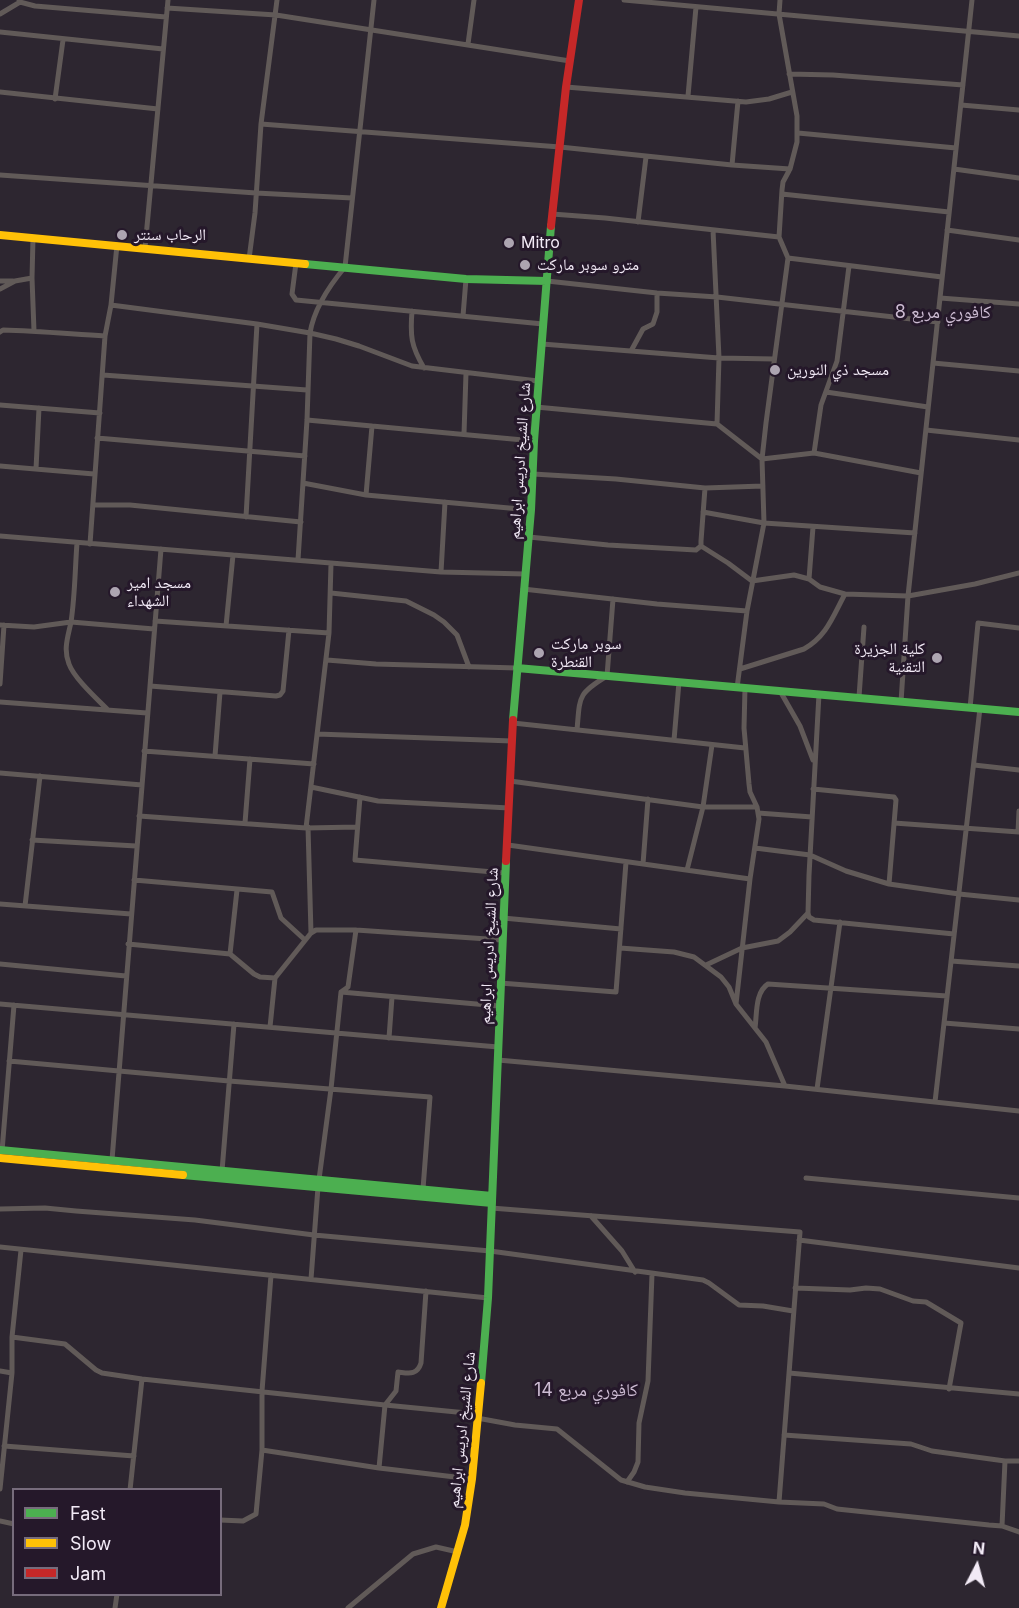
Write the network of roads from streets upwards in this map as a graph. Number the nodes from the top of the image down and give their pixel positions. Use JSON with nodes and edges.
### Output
{"nodes":[{"id":1,"x":168,"y":0,"type":"edge"},
{"id":2,"x":277,"y":0,"type":"edge"},
{"id":3,"x":374,"y":0,"type":"edge"},
{"id":4,"x":474,"y":0,"type":"edge"},
{"id":5,"x":579,"y":0,"type":"edge"},
{"id":6,"x":624,"y":0,"type":"edge"},
{"id":7,"x":780,"y":0,"type":"edge"},
{"id":8,"x":972,"y":0,"type":"edge"},
{"id":9,"x":19,"y":1,"type":"edge"},
{"id":10,"x":696,"y":7,"type":"junction"},
{"id":11,"x":167,"y":8,"type":"junction"},
{"id":12,"x":0,"y":14,"type":"edge"},
{"id":13,"x":778,"y":14,"type":"junction"},
{"id":14,"x":276,"y":15,"type":"junction"},
{"id":15,"x":166,"y":17,"type":"junction"},
{"id":16,"x":370,"y":29,"type":"junction"},
{"id":17,"x":969,"y":31,"type":"junction"},
{"id":18,"x":0,"y":32,"type":"edge"},
{"id":19,"x":1019,"y":36,"type":"edge"},
{"id":20,"x":63,"y":40,"type":"junction"},
{"id":21,"x":468,"y":44,"type":"junction"},
{"id":22,"x":163,"y":49,"type":"junction"},
{"id":23,"x":570,"y":61,"type":"junction"},
{"id":24,"x":789,"y":74,"type":"junction"},
{"id":25,"x":963,"y":85,"type":"junction"},
{"id":26,"x":566,"y":87,"type":"junction"},
{"id":27,"x":0,"y":92,"type":"edge"},
{"id":28,"x":792,"y":92,"type":"junction"},
{"id":29,"x":688,"y":96,"type":"junction"},
{"id":30,"x":55,"y":99,"type":"junction"},
{"id":31,"x":738,"y":101,"type":"junction"},
{"id":32,"x":961,"y":105,"type":"junction"},
{"id":33,"x":158,"y":109,"type":"junction"},
{"id":34,"x":1019,"y":110,"type":"edge"},
{"id":35,"x":261,"y":124,"type":"junction"},
{"id":36,"x":359,"y":131,"type":"junction"},
{"id":37,"x":798,"y":133,"type":"junction"},
{"id":38,"x":560,"y":147,"type":"junction"},
{"id":39,"x":956,"y":148,"type":"junction"},
{"id":40,"x":646,"y":157,"type":"junction"},
{"id":41,"x":732,"y":165,"type":"junction"},
{"id":42,"x":790,"y":169,"type":"junction"},
{"id":43,"x":954,"y":169,"type":"junction"},
{"id":44,"x":0,"y":175,"type":"edge"},
{"id":45,"x":1019,"y":178,"type":"edge"},
{"id":46,"x":151,"y":186,"type":"junction"},
{"id":47,"x":256,"y":193,"type":"junction"},
{"id":48,"x":782,"y":194,"type":"junction"},
{"id":49,"x":352,"y":198,"type":"junction"},
{"id":50,"x":949,"y":212,"type":"junction"},
{"id":51,"x":552,"y":214,"type":"junction"},
{"id":52,"x":638,"y":222,"type":"junction"},
{"id":53,"x":714,"y":230,"type":"junction"},
{"id":54,"x":947,"y":231,"type":"junction"},
{"id":55,"x":0,"y":235,"type":"edge"},
{"id":56,"x":779,"y":237,"type":"junction"},
{"id":57,"x":33,"y":238,"type":"junction"},
{"id":58,"x":1019,"y":240,"type":"edge"},
{"id":59,"x":117,"y":245,"type":"junction"},
{"id":60,"x":145,"y":248,"type":"junction"},
{"id":61,"x":788,"y":258,"type":"junction"},
{"id":62,"x":249,"y":259,"type":"junction"},
{"id":63,"x":296,"y":263,"type":"junction"},
{"id":64,"x":849,"y":266,"type":"junction"},
{"id":65,"x":345,"y":267,"type":"junction"},
{"id":66,"x":942,"y":277,"type":"junction"},
{"id":67,"x":32,"y":278,"type":"junction"},
{"id":68,"x":466,"y":279,"type":"junction"},
{"id":69,"x":0,"y":280,"type":"edge"},
{"id":70,"x":15,"y":281,"type":"junction"},
{"id":71,"x":547,"y":281,"type":"junction"},
{"id":72,"x":0,"y":289,"type":"edge"},
{"id":73,"x":657,"y":293,"type":"junction"},
{"id":74,"x":717,"y":297,"type":"junction"},
{"id":75,"x":940,"y":298,"type":"junction"},
{"id":76,"x":322,"y":303,"type":"junction"},
{"id":77,"x":1019,"y":304,"type":"edge"},
{"id":78,"x":111,"y":305,"type":"junction"},
{"id":79,"x":781,"y":305,"type":"junction"},
{"id":80,"x":412,"y":311,"type":"junction"},
{"id":81,"x":843,"y":312,"type":"junction"},
{"id":82,"x":463,"y":316,"type":"junction"},
{"id":83,"x":938,"y":322,"type":"junction"},
{"id":84,"x":257,"y":324,"type":"junction"},
{"id":85,"x":543,"y":324,"type":"junction"},
{"id":86,"x":34,"y":331,"type":"junction"},
{"id":87,"x":0,"y":332,"type":"edge"},
{"id":88,"x":310,"y":333,"type":"junction"},
{"id":89,"x":105,"y":336,"type":"junction"},
{"id":90,"x":542,"y":344,"type":"junction"},
{"id":91,"x":632,"y":351,"type":"junction"},
{"id":92,"x":719,"y":358,"type":"junction"},
{"id":93,"x":774,"y":359,"type":"junction"},
{"id":94,"x":933,"y":363,"type":"junction"},
{"id":95,"x":424,"y":368,"type":"junction"},
{"id":96,"x":1019,"y":371,"type":"edge"},
{"id":97,"x":466,"y":373,"type":"junction"},
{"id":98,"x":103,"y":375,"type":"junction"},
{"id":99,"x":538,"y":381,"type":"junction"},
{"id":100,"x":253,"y":386,"type":"junction"},
{"id":101,"x":307,"y":390,"type":"junction"},
{"id":102,"x":825,"y":392,"type":"junction"},
{"id":103,"x":0,"y":405,"type":"edge"},
{"id":104,"x":537,"y":407,"type":"junction"},
{"id":105,"x":928,"y":407,"type":"junction"},
{"id":106,"x":39,"y":408,"type":"junction"},
{"id":107,"x":100,"y":413,"type":"junction"},
{"id":108,"x":307,"y":420,"type":"junction"},
{"id":109,"x":717,"y":424,"type":"junction"},
{"id":110,"x":372,"y":426,"type":"junction"},
{"id":111,"x":926,"y":430,"type":"junction"},
{"id":112,"x":464,"y":434,"type":"junction"},
{"id":113,"x":98,"y":438,"type":"junction"},
{"id":114,"x":1019,"y":440,"type":"edge"},
{"id":115,"x":534,"y":441,"type":"junction"},
{"id":116,"x":249,"y":452,"type":"junction"},
{"id":117,"x":814,"y":453,"type":"junction"},
{"id":118,"x":305,"y":456,"type":"junction"},
{"id":119,"x":762,"y":459,"type":"junction"},
{"id":120,"x":0,"y":466,"type":"edge"},
{"id":121,"x":36,"y":469,"type":"junction"},
{"id":122,"x":921,"y":473,"type":"junction"},
{"id":123,"x":94,"y":474,"type":"junction"},
{"id":124,"x":533,"y":474,"type":"junction"},
{"id":125,"x":303,"y":483,"type":"junction"},
{"id":126,"x":763,"y":486,"type":"junction"},
{"id":127,"x":705,"y":488,"type":"junction"},
{"id":128,"x":366,"y":495,"type":"junction"},
{"id":129,"x":445,"y":502,"type":"junction"},
{"id":130,"x":93,"y":505,"type":"junction"},
{"id":131,"x":531,"y":510,"type":"junction"},
{"id":132,"x":703,"y":512,"type":"junction"},
{"id":133,"x":246,"y":517,"type":"junction"},
{"id":134,"x":301,"y":522,"type":"junction"},
{"id":135,"x":764,"y":523,"type":"junction"},
{"id":136,"x":813,"y":527,"type":"junction"},
{"id":137,"x":915,"y":534,"type":"junction"},
{"id":138,"x":0,"y":537,"type":"edge"},
{"id":139,"x":528,"y":537,"type":"junction"},
{"id":140,"x":77,"y":543,"type":"junction"},
{"id":141,"x":90,"y":544,"type":"junction"},
{"id":142,"x":700,"y":546,"type":"junction"},
{"id":143,"x":161,"y":549,"type":"junction"},
{"id":144,"x":233,"y":555,"type":"junction"},
{"id":145,"x":298,"y":560,"type":"junction"},
{"id":146,"x":331,"y":564,"type":"junction"},
{"id":147,"x":441,"y":572,"type":"junction"},
{"id":148,"x":1019,"y":573,"type":"edge"},
{"id":149,"x":526,"y":574,"type":"junction"},
{"id":150,"x":809,"y":579,"type":"junction"},
{"id":151,"x":752,"y":581,"type":"junction"},
{"id":152,"x":523,"y":589,"type":"junction"},
{"id":153,"x":331,"y":593,"type":"junction"},
{"id":154,"x":845,"y":594,"type":"junction"},
{"id":155,"x":908,"y":596,"type":"junction"},
{"id":156,"x":613,"y":599,"type":"junction"},
{"id":157,"x":747,"y":611,"type":"junction"},
{"id":158,"x":155,"y":621,"type":"junction"},
{"id":159,"x":70,"y":622,"type":"junction"},
{"id":160,"x":2,"y":625,"type":"edge"},
{"id":161,"x":226,"y":626,"type":"junction"},
{"id":162,"x":864,"y":627,"type":"dead end"},
{"id":163,"x":1019,"y":627,"type":"edge"},
{"id":164,"x":154,"y":629,"type":"junction"},
{"id":165,"x":289,"y":630,"type":"junction"},
{"id":166,"x":329,"y":633,"type":"junction"},
{"id":167,"x":327,"y":660,"type":"junction"},
{"id":168,"x":470,"y":667,"type":"junction"},
{"id":169,"x":517,"y":668,"type":"junction"},
{"id":170,"x":740,"y":669,"type":"junction"},
{"id":171,"x":607,"y":676,"type":"junction"},
{"id":172,"x":679,"y":682,"type":"junction"},
{"id":173,"x":0,"y":684,"type":"edge"},
{"id":174,"x":150,"y":686,"type":"junction"},
{"id":175,"x":741,"y":688,"type":"junction"},
{"id":176,"x":780,"y":691,"type":"junction"},
{"id":177,"x":220,"y":692,"type":"junction"},
{"id":178,"x":819,"y":694,"type":"junction"},
{"id":179,"x":859,"y":697,"type":"junction"},
{"id":180,"x":0,"y":702,"type":"edge"},
{"id":181,"x":901,"y":702,"type":"junction"},
{"id":182,"x":970,"y":708,"type":"junction"},
{"id":183,"x":980,"y":708,"type":"junction"},
{"id":184,"x":108,"y":710,"type":"junction"},
{"id":185,"x":1019,"y":712,"type":"edge"},
{"id":186,"x":147,"y":713,"type":"junction"},
{"id":187,"x":513,"y":723,"type":"junction"},
{"id":188,"x":577,"y":730,"type":"junction"},
{"id":189,"x":317,"y":734,"type":"junction"},
{"id":190,"x":512,"y":741,"type":"junction"},
{"id":191,"x":674,"y":741,"type":"junction"},
{"id":192,"x":712,"y":745,"type":"junction"},
{"id":193,"x":745,"y":748,"type":"junction"},
{"id":194,"x":144,"y":751,"type":"junction"},
{"id":195,"x":215,"y":756,"type":"junction"},
{"id":196,"x":250,"y":759,"type":"junction"},
{"id":197,"x":314,"y":764,"type":"junction"},
{"id":198,"x":815,"y":764,"type":"junction"},
{"id":199,"x":974,"y":765,"type":"junction"},
{"id":200,"x":1019,"y":770,"type":"edge"},
{"id":201,"x":0,"y":773,"type":"edge"},
{"id":202,"x":40,"y":776,"type":"junction"},
{"id":203,"x":510,"y":781,"type":"junction"},
{"id":204,"x":142,"y":785,"type":"junction"},
{"id":205,"x":311,"y":787,"type":"junction"},
{"id":206,"x":813,"y":789,"type":"junction"},
{"id":207,"x":360,"y":797,"type":"junction"},
{"id":208,"x":648,"y":799,"type":"junction"},
{"id":209,"x":703,"y":807,"type":"junction"},
{"id":210,"x":509,"y":808,"type":"junction"},
{"id":211,"x":758,"y":810,"type":"junction"},
{"id":212,"x":1019,"y":811,"type":"edge"},
{"id":213,"x":139,"y":816,"type":"junction"},
{"id":214,"x":812,"y":817,"type":"junction"},
{"id":215,"x":245,"y":823,"type":"junction"},
{"id":216,"x":894,"y":823,"type":"junction"},
{"id":217,"x":307,"y":827,"type":"junction"},
{"id":218,"x":357,"y":827,"type":"junction"},
{"id":219,"x":967,"y":828,"type":"junction"},
{"id":220,"x":1018,"y":832,"type":"edge"},
{"id":221,"x":32,"y":840,"type":"junction"},
{"id":222,"x":508,"y":845,"type":"junction"},
{"id":223,"x":136,"y":846,"type":"junction"},
{"id":224,"x":755,"y":848,"type":"junction"},
{"id":225,"x":810,"y":855,"type":"junction"},
{"id":226,"x":626,"y":862,"type":"junction"},
{"id":227,"x":643,"y":864,"type":"junction"},
{"id":228,"x":687,"y":870,"type":"junction"},
{"id":229,"x":505,"y":873,"type":"junction"},
{"id":230,"x":750,"y":879,"type":"junction"},
{"id":231,"x":134,"y":880,"type":"junction"},
{"id":232,"x":889,"y":884,"type":"junction"},
{"id":233,"x":237,"y":890,"type":"junction"},
{"id":234,"x":959,"y":894,"type":"junction"},
{"id":235,"x":1019,"y":900,"type":"edge"},
{"id":236,"x":0,"y":904,"type":"edge"},
{"id":237,"x":25,"y":906,"type":"junction"},
{"id":238,"x":808,"y":913,"type":"junction"},
{"id":239,"x":131,"y":914,"type":"junction"},
{"id":240,"x":503,"y":918,"type":"junction"},
{"id":241,"x":840,"y":922,"type":"junction"},
{"id":242,"x":621,"y":929,"type":"junction"},
{"id":243,"x":356,"y":930,"type":"junction"},
{"id":244,"x":311,"y":933,"type":"junction"},
{"id":245,"x":954,"y":934,"type":"junction"},
{"id":246,"x":305,"y":940,"type":"junction"},
{"id":247,"x":502,"y":940,"type":"junction"},
{"id":248,"x":128,"y":944,"type":"junction"},
{"id":249,"x":620,"y":948,"type":"junction"},
{"id":250,"x":742,"y":948,"type":"junction"},
{"id":251,"x":230,"y":954,"type":"junction"},
{"id":252,"x":951,"y":961,"type":"junction"},
{"id":253,"x":0,"y":964,"type":"edge"},
{"id":254,"x":706,"y":965,"type":"junction"},
{"id":255,"x":1019,"y":966,"type":"edge"},
{"id":256,"x":126,"y":976,"type":"junction"},
{"id":257,"x":275,"y":978,"type":"junction"},
{"id":258,"x":500,"y":983,"type":"junction"},
{"id":259,"x":831,"y":987,"type":"junction"},
{"id":260,"x":341,"y":992,"type":"junction"},
{"id":261,"x":947,"y":996,"type":"junction"},
{"id":262,"x":392,"y":997,"type":"junction"},
{"id":263,"x":0,"y":1004,"type":"edge"},
{"id":264,"x":736,"y":1004,"type":"junction"},
{"id":265,"x":14,"y":1005,"type":"junction"},
{"id":266,"x":499,"y":1006,"type":"junction"},
{"id":267,"x":123,"y":1015,"type":"junction"},
{"id":268,"x":944,"y":1023,"type":"junction"},
{"id":269,"x":234,"y":1024,"type":"junction"},
{"id":270,"x":270,"y":1027,"type":"junction"},
{"id":271,"x":754,"y":1028,"type":"junction"},
{"id":272,"x":1019,"y":1029,"type":"edge"},
{"id":273,"x":336,"y":1033,"type":"junction"},
{"id":274,"x":389,"y":1038,"type":"junction"},
{"id":275,"x":498,"y":1047,"type":"junction"},
{"id":276,"x":498,"y":1060,"type":"junction"},
{"id":277,"x":9,"y":1061,"type":"junction"},
{"id":278,"x":118,"y":1070,"type":"junction"},
{"id":279,"x":229,"y":1081,"type":"junction"},
{"id":280,"x":784,"y":1086,"type":"junction"},
{"id":281,"x":331,"y":1089,"type":"junction"},
{"id":282,"x":817,"y":1089,"type":"junction"},
{"id":283,"x":935,"y":1102,"type":"junction"},
{"id":284,"x":1019,"y":1111,"type":"edge"},
{"id":285,"x":0,"y":1153,"type":"edge"},
{"id":286,"x":112,"y":1160,"type":"junction"},
{"id":287,"x":222,"y":1171,"type":"junction"},
{"id":288,"x":806,"y":1178,"type":"dead end"},
{"id":289,"x":319,"y":1183,"type":"junction"},
{"id":290,"x":423,"y":1190,"type":"junction"},
{"id":291,"x":1019,"y":1198,"type":"edge"},
{"id":292,"x":492,"y":1202,"type":"junction"},
{"id":293,"x":0,"y":1209,"type":"edge"},
{"id":294,"x":591,"y":1216,"type":"junction"},
{"id":295,"x":314,"y":1235,"type":"junction"},
{"id":296,"x":799,"y":1240,"type":"junction"},
{"id":297,"x":0,"y":1247,"type":"edge"},
{"id":298,"x":21,"y":1250,"type":"junction"},
{"id":299,"x":490,"y":1251,"type":"junction"},
{"id":300,"x":1019,"y":1268,"type":"edge"},
{"id":301,"x":635,"y":1272,"type":"junction"},
{"id":302,"x":652,"y":1274,"type":"junction"},
{"id":303,"x":271,"y":1275,"type":"junction"},
{"id":304,"x":311,"y":1279,"type":"junction"},
{"id":305,"x":795,"y":1288,"type":"junction"},
{"id":306,"x":426,"y":1291,"type":"junction"},
{"id":307,"x":488,"y":1298,"type":"junction"},
{"id":308,"x":794,"y":1311,"type":"junction"},
{"id":309,"x":12,"y":1337,"type":"junction"},
{"id":310,"x":0,"y":1371,"type":"edge"},
{"id":311,"x":12,"y":1372,"type":"junction"},
{"id":312,"x":789,"y":1373,"type":"junction"},
{"id":313,"x":142,"y":1379,"type":"junction"},
{"id":314,"x":949,"y":1389,"type":"junction"},
{"id":315,"x":262,"y":1391,"type":"junction"},
{"id":316,"x":1019,"y":1394,"type":"edge"},
{"id":317,"x":385,"y":1405,"type":"junction"},
{"id":318,"x":477,"y":1416,"type":"junction"},
{"id":319,"x":784,"y":1435,"type":"junction"},
{"id":320,"x":4,"y":1446,"type":"junction"},
{"id":321,"x":262,"y":1450,"type":"junction"},
{"id":322,"x":134,"y":1456,"type":"junction"},
{"id":323,"x":1005,"y":1461,"type":"junction"},
{"id":324,"x":1019,"y":1461,"type":"edge"},
{"id":325,"x":379,"y":1468,"type":"junction"},
{"id":326,"x":472,"y":1479,"type":"junction"},
{"id":327,"x":0,"y":1482,"type":"edge"},
{"id":328,"x":627,"y":1482,"type":"junction"},
{"id":329,"x":130,"y":1488,"type":"edge"},
{"id":330,"x":0,"y":1489,"type":"edge"},
{"id":331,"x":779,"y":1502,"type":"junction"},
{"id":332,"x":222,"y":1520,"type":"edge"},
{"id":333,"x":1002,"y":1527,"type":"junction"},
{"id":334,"x":1019,"y":1532,"type":"edge"},
{"id":335,"x":459,"y":1552,"type":"junction"},
{"id":336,"x":348,"y":1608,"type":"edge"},
{"id":337,"x":441,"y":1608,"type":"edge"}],
"edges":[{"from":1,"to":11,"type":"street"},
{"from":2,"to":14,"type":"street"},
{"from":3,"to":16,"type":"street"},
{"from":4,"to":21,"type":"street"},
{"from":5,"to":23,"type":"street","name":"شارع الشيخ ادريس ابراهيم"},
{"from":6,"to":10,"type":"street"},
{"from":7,"to":13,"type":"street"},
{"from":8,"to":17,"type":"street"},
{"from":9,"to":12,"type":"street"},
{"from":9,"to":15,"type":"street"},
{"from":10,"to":13,"type":"street"},
{"from":10,"to":29,"type":"street"},
{"from":11,"to":14,"type":"street"},
{"from":11,"to":15,"type":"street"},
{"from":13,"to":17,"type":"street"},
{"from":13,"to":24,"type":"street"},
{"from":14,"to":16,"type":"street"},
{"from":14,"to":35,"type":"street"},
{"from":15,"to":22,"type":"street"},
{"from":16,"to":21,"type":"street"},
{"from":16,"to":36,"type":"street"},
{"from":17,"to":19,"type":"street"},
{"from":17,"to":25,"type":"street"},
{"from":18,"to":20,"type":"street"},
{"from":20,"to":22,"type":"street"},
{"from":20,"to":30,"type":"street"},
{"from":21,"to":23,"type":"street"},
{"from":22,"to":33,"type":"street"},
{"from":23,"to":26,"type":"street","name":"شارع الشيخ ادريس ابراهيم"},
{"from":24,"to":25,"type":"street"},
{"from":24,"to":28,"type":"street"},
{"from":25,"to":32,"type":"street"},
{"from":26,"to":29,"type":"street"},
{"from":26,"to":38,"type":"street","name":"شارع الشيخ ادريس ابراهيم"},
{"from":27,"to":30,"type":"street"},
{"from":28,"to":31,"type":"street"},
{"from":28,"to":37,"type":"street"},
{"from":29,"to":31,"type":"street"},
{"from":30,"to":33,"type":"street"},
{"from":31,"to":41,"type":"street"},
{"from":32,"to":34,"type":"street"},
{"from":32,"to":39,"type":"street"},
{"from":33,"to":46,"type":"street"},
{"from":35,"to":36,"type":"street"},
{"from":35,"to":47,"type":"street"},
{"from":36,"to":38,"type":"street"},
{"from":36,"to":49,"type":"street"},
{"from":37,"to":39,"type":"street"},
{"from":37,"to":42,"type":"street"},
{"from":38,"to":40,"type":"street"},
{"from":38,"to":51,"type":"street","name":"شارع الشيخ ادريس ابراهيم"},
{"from":39,"to":43,"type":"street"},
{"from":40,"to":41,"type":"street"},
{"from":40,"to":52,"type":"street"},
{"from":41,"to":42,"type":"street"},
{"from":42,"to":48,"type":"street"},
{"from":43,"to":45,"type":"street"},
{"from":43,"to":50,"type":"street"},
{"from":44,"to":46,"type":"street"},
{"from":46,"to":47,"type":"street"},
{"from":46,"to":60,"type":"street"},
{"from":47,"to":49,"type":"street"},
{"from":47,"to":62,"type":"street"},
{"from":48,"to":50,"type":"street"},
{"from":48,"to":56,"type":"street"},
{"from":49,"to":65,"type":"street"},
{"from":50,"to":54,"type":"street"},
{"from":51,"to":52,"type":"street"},
{"from":51,"to":71,"type":"street","name":"شارع الشيخ ادريس ابراهيم"},
{"from":52,"to":53,"type":"street"},
{"from":53,"to":56,"type":"street"},
{"from":53,"to":74,"type":"street"},
{"from":54,"to":58,"type":"street"},
{"from":54,"to":66,"type":"street"},
{"from":55,"to":57,"type":"street"},
{"from":56,"to":61,"type":"street"},
{"from":57,"to":59,"type":"street"},
{"from":57,"to":67,"type":"street"},
{"from":59,"to":60,"type":"street"},
{"from":59,"to":78,"type":"street"},
{"from":60,"to":62,"type":"street"},
{"from":61,"to":64,"type":"street"},
{"from":61,"to":79,"type":"street"},
{"from":62,"to":63,"type":"street"},
{"from":63,"to":65,"type":"street"},
{"from":63,"to":76,"type":"street"},
{"from":64,"to":66,"type":"street"},
{"from":64,"to":81,"type":"street"},
{"from":65,"to":68,"type":"street"},
{"from":65,"to":76,"type":"street"},
{"from":66,"to":75,"type":"street"},
{"from":67,"to":70,"type":"street"},
{"from":67,"to":86,"type":"street"},
{"from":68,"to":71,"type":"street"},
{"from":68,"to":82,"type":"street"},
{"from":69,"to":70,"type":"street"},
{"from":70,"to":72,"type":"street"},
{"from":71,"to":73,"type":"street"},
{"from":71,"to":85,"type":"street","name":"شارع الشيخ ادريس ابراهيم"},
{"from":73,"to":74,"type":"street"},
{"from":73,"to":91,"type":"street"},
{"from":74,"to":79,"type":"street"},
{"from":74,"to":92,"type":"street"},
{"from":75,"to":77,"type":"street"},
{"from":75,"to":83,"type":"street"},
{"from":76,"to":80,"type":"street"},
{"from":76,"to":88,"type":"street"},
{"from":78,"to":84,"type":"street"},
{"from":78,"to":89,"type":"street"},
{"from":79,"to":81,"type":"street"},
{"from":79,"to":93,"type":"street"},
{"from":80,"to":82,"type":"street"},
{"from":80,"to":95,"type":"street"},
{"from":81,"to":83,"type":"street"},
{"from":81,"to":102,"type":"street"},
{"from":82,"to":85,"type":"street"},
{"from":83,"to":94,"type":"street"},
{"from":84,"to":88,"type":"street"},
{"from":84,"to":100,"type":"street"},
{"from":85,"to":90,"type":"street","name":"شارع الشيخ ادريس ابراهيم"},
{"from":86,"to":87,"type":"street"},
{"from":86,"to":89,"type":"street"},
{"from":88,"to":95,"type":"street"},
{"from":88,"to":101,"type":"street"},
{"from":89,"to":98,"type":"street"},
{"from":90,"to":91,"type":"street"},
{"from":90,"to":99,"type":"street","name":"شارع الشيخ ادريس ابراهيم"},
{"from":91,"to":92,"type":"street"},
{"from":92,"to":93,"type":"street"},
{"from":92,"to":109,"type":"street"},
{"from":93,"to":119,"type":"street"},
{"from":94,"to":96,"type":"street"},
{"from":94,"to":105,"type":"street"},
{"from":95,"to":97,"type":"street"},
{"from":97,"to":99,"type":"street"},
{"from":97,"to":112,"type":"street"},
{"from":98,"to":100,"type":"street"},
{"from":98,"to":107,"type":"street"},
{"from":99,"to":104,"type":"street","name":"شارع الشيخ ادريس ابراهيم"},
{"from":100,"to":101,"type":"street"},
{"from":100,"to":116,"type":"street"},
{"from":101,"to":108,"type":"street"},
{"from":102,"to":105,"type":"street"},
{"from":102,"to":117,"type":"street"},
{"from":103,"to":106,"type":"street"},
{"from":104,"to":109,"type":"street"},
{"from":104,"to":115,"type":"street","name":"شارع الشيخ ادريس ابراهيم"},
{"from":105,"to":111,"type":"street"},
{"from":106,"to":107,"type":"street"},
{"from":106,"to":121,"type":"street"},
{"from":107,"to":113,"type":"street"},
{"from":108,"to":110,"type":"street"},
{"from":108,"to":118,"type":"street"},
{"from":109,"to":119,"type":"street"},
{"from":110,"to":112,"type":"street"},
{"from":110,"to":128,"type":"street"},
{"from":111,"to":114,"type":"street"},
{"from":111,"to":122,"type":"street"},
{"from":112,"to":115,"type":"street"},
{"from":113,"to":116,"type":"street"},
{"from":113,"to":123,"type":"street"},
{"from":115,"to":124,"type":"street","name":"شارع الشيخ ادريس ابراهيم"},
{"from":116,"to":118,"type":"street"},
{"from":116,"to":133,"type":"street"},
{"from":117,"to":119,"type":"street"},
{"from":117,"to":122,"type":"street"},
{"from":118,"to":125,"type":"street"},
{"from":119,"to":126,"type":"street"},
{"from":120,"to":121,"type":"street"},
{"from":121,"to":123,"type":"street"},
{"from":122,"to":137,"type":"street"},
{"from":123,"to":130,"type":"street"},
{"from":124,"to":127,"type":"street"},
{"from":124,"to":131,"type":"street","name":"شارع الشيخ ادريس ابراهيم"},
{"from":125,"to":128,"type":"street"},
{"from":125,"to":134,"type":"street"},
{"from":126,"to":127,"type":"street"},
{"from":126,"to":135,"type":"street"},
{"from":127,"to":132,"type":"street"},
{"from":128,"to":129,"type":"street"},
{"from":129,"to":131,"type":"street"},
{"from":129,"to":147,"type":"street"},
{"from":130,"to":133,"type":"street"},
{"from":130,"to":141,"type":"street"},
{"from":131,"to":139,"type":"street","name":"شارع الشيخ ادريس ابراهيم"},
{"from":132,"to":135,"type":"street"},
{"from":132,"to":142,"type":"street"},
{"from":133,"to":134,"type":"street"},
{"from":134,"to":145,"type":"street"},
{"from":135,"to":136,"type":"street"},
{"from":135,"to":151,"type":"street"},
{"from":136,"to":137,"type":"street"},
{"from":136,"to":150,"type":"street"},
{"from":137,"to":155,"type":"street"},
{"from":138,"to":140,"type":"street"},
{"from":139,"to":142,"type":"street"},
{"from":139,"to":149,"type":"street","name":"شارع الشيخ ادريس ابراهيم"},
{"from":140,"to":141,"type":"street"},
{"from":140,"to":159,"type":"street"},
{"from":141,"to":143,"type":"street"},
{"from":142,"to":151,"type":"street"},
{"from":143,"to":144,"type":"street"},
{"from":143,"to":158,"type":"street"},
{"from":144,"to":145,"type":"street"},
{"from":144,"to":161,"type":"street"},
{"from":145,"to":146,"type":"street"},
{"from":146,"to":147,"type":"street"},
{"from":146,"to":153,"type":"street"},
{"from":147,"to":149,"type":"street"},
{"from":148,"to":155,"type":"street"},
{"from":149,"to":152,"type":"street","name":"شارع الشيخ ادريس ابراهيم"},
{"from":150,"to":151,"type":"street"},
{"from":150,"to":154,"type":"street"},
{"from":151,"to":157,"type":"street"},
{"from":152,"to":156,"type":"street"},
{"from":152,"to":169,"type":"street","name":"شارع الشيخ ادريس ابراهيم"},
{"from":153,"to":166,"type":"street"},
{"from":153,"to":168,"type":"street"},
{"from":154,"to":155,"type":"street"},
{"from":154,"to":170,"type":"street"},
{"from":155,"to":181,"type":"street"},
{"from":156,"to":157,"type":"street"},
{"from":156,"to":171,"type":"street"},
{"from":157,"to":170,"type":"street"},
{"from":158,"to":161,"type":"street"},
{"from":158,"to":164,"type":"street"},
{"from":159,"to":160,"type":"street"},
{"from":159,"to":164,"type":"street"},
{"from":159,"to":184,"type":"street"},
{"from":160,"to":173,"type":"street"},
{"from":161,"to":165,"type":"street"},
{"from":162,"to":179,"type":"street"},
{"from":163,"to":182,"type":"street"},
{"from":164,"to":174,"type":"street"},
{"from":165,"to":166,"type":"street"},
{"from":165,"to":177,"type":"street"},
{"from":166,"to":167,"type":"street"},
{"from":167,"to":168,"type":"street"},
{"from":167,"to":189,"type":"street"},
{"from":168,"to":169,"type":"street"},
{"from":169,"to":171,"type":"street"},
{"from":169,"to":187,"type":"street","name":"شارع الشيخ ادريس ابراهيم"},
{"from":170,"to":175,"type":"street"},
{"from":171,"to":172,"type":"street"},
{"from":171,"to":188,"type":"street"},
{"from":172,"to":175,"type":"street"},
{"from":172,"to":191,"type":"street"},
{"from":174,"to":177,"type":"street"},
{"from":174,"to":186,"type":"street"},
{"from":175,"to":176,"type":"street"},
{"from":175,"to":193,"type":"street"},
{"from":176,"to":178,"type":"street"},
{"from":176,"to":198,"type":"street"},
{"from":177,"to":195,"type":"street"},
{"from":178,"to":179,"type":"street"},
{"from":178,"to":198,"type":"street"},
{"from":179,"to":181,"type":"street"},
{"from":180,"to":184,"type":"street"},
{"from":181,"to":182,"type":"street"},
{"from":182,"to":183,"type":"street"},
{"from":183,"to":185,"type":"street"},
{"from":183,"to":199,"type":"street"},
{"from":184,"to":186,"type":"street"},
{"from":186,"to":194,"type":"street"},
{"from":187,"to":188,"type":"street"},
{"from":187,"to":190,"type":"street","name":"شارع الشيخ ادريس ابراهيم"},
{"from":188,"to":191,"type":"street"},
{"from":189,"to":190,"type":"street"},
{"from":189,"to":197,"type":"street"},
{"from":190,"to":203,"type":"street","name":"شارع الشيخ ادريس ابراهيم"},
{"from":191,"to":192,"type":"street"},
{"from":192,"to":193,"type":"street"},
{"from":192,"to":209,"type":"street"},
{"from":193,"to":211,"type":"street"},
{"from":194,"to":195,"type":"street"},
{"from":194,"to":204,"type":"street"},
{"from":195,"to":196,"type":"street"},
{"from":196,"to":197,"type":"street"},
{"from":196,"to":215,"type":"street"},
{"from":197,"to":205,"type":"street"},
{"from":198,"to":206,"type":"street"},
{"from":199,"to":200,"type":"street"},
{"from":199,"to":219,"type":"street"},
{"from":201,"to":202,"type":"street"},
{"from":202,"to":204,"type":"street"},
{"from":202,"to":221,"type":"street"},
{"from":203,"to":208,"type":"street"},
{"from":203,"to":210,"type":"street","name":"شارع الشيخ ادريس ابراهيم"},
{"from":204,"to":213,"type":"street"},
{"from":205,"to":207,"type":"street"},
{"from":205,"to":217,"type":"street"},
{"from":206,"to":214,"type":"street"},
{"from":206,"to":216,"type":"street"},
{"from":207,"to":210,"type":"street"},
{"from":207,"to":218,"type":"street"},
{"from":208,"to":209,"type":"street"},
{"from":208,"to":227,"type":"street"},
{"from":209,"to":211,"type":"street"},
{"from":209,"to":228,"type":"street"},
{"from":210,"to":222,"type":"street","name":"شارع الشيخ ادريس ابراهيم"},
{"from":211,"to":214,"type":"street"},
{"from":211,"to":224,"type":"street"},
{"from":212,"to":220,"type":"street"},
{"from":213,"to":215,"type":"street"},
{"from":213,"to":223,"type":"street"},
{"from":214,"to":225,"type":"street"},
{"from":215,"to":217,"type":"street"},
{"from":216,"to":219,"type":"street"},
{"from":216,"to":232,"type":"street"},
{"from":217,"to":218,"type":"street"},
{"from":217,"to":244,"type":"street"},
{"from":218,"to":229,"type":"street"},
{"from":219,"to":220,"type":"street"},
{"from":219,"to":234,"type":"street"},
{"from":221,"to":223,"type":"street"},
{"from":221,"to":237,"type":"street"},
{"from":222,"to":226,"type":"street"},
{"from":222,"to":229,"type":"street","name":"شارع الشيخ ادريس ابراهيم"},
{"from":223,"to":231,"type":"street"},
{"from":224,"to":225,"type":"street"},
{"from":224,"to":230,"type":"street"},
{"from":225,"to":232,"type":"street"},
{"from":225,"to":238,"type":"street"},
{"from":226,"to":227,"type":"street"},
{"from":226,"to":242,"type":"street"},
{"from":227,"to":228,"type":"street"},
{"from":228,"to":230,"type":"street"},
{"from":229,"to":240,"type":"street","name":"شارع الشيخ ادريس ابراهيم"},
{"from":230,"to":250,"type":"street"},
{"from":231,"to":233,"type":"street"},
{"from":231,"to":239,"type":"street"},
{"from":232,"to":234,"type":"street"},
{"from":233,"to":246,"type":"street"},
{"from":233,"to":251,"type":"street"},
{"from":234,"to":235,"type":"street"},
{"from":234,"to":245,"type":"street"},
{"from":236,"to":237,"type":"street"},
{"from":237,"to":239,"type":"street"},
{"from":238,"to":241,"type":"street"},
{"from":238,"to":250,"type":"street"},
{"from":239,"to":248,"type":"street"},
{"from":240,"to":242,"type":"street"},
{"from":240,"to":247,"type":"street","name":"شارع الشيخ ادريس ابراهيم"},
{"from":241,"to":245,"type":"street"},
{"from":241,"to":259,"type":"street"},
{"from":242,"to":249,"type":"street"},
{"from":243,"to":244,"type":"street"},
{"from":243,"to":247,"type":"street"},
{"from":243,"to":260,"type":"street"},
{"from":244,"to":246,"type":"street"},
{"from":245,"to":252,"type":"street"},
{"from":246,"to":257,"type":"street"},
{"from":247,"to":258,"type":"street","name":"شارع الشيخ ادريس ابراهيم"},
{"from":248,"to":251,"type":"street"},
{"from":248,"to":256,"type":"street"},
{"from":249,"to":254,"type":"street"},
{"from":249,"to":258,"type":"street"},
{"from":250,"to":254,"type":"street"},
{"from":250,"to":264,"type":"street"},
{"from":251,"to":257,"type":"street"},
{"from":252,"to":255,"type":"street"},
{"from":252,"to":261,"type":"street"},
{"from":253,"to":256,"type":"street"},
{"from":254,"to":264,"type":"street"},
{"from":256,"to":267,"type":"street"},
{"from":257,"to":270,"type":"street"},
{"from":258,"to":266,"type":"street","name":"شارع الشيخ ادريس ابراهيم"},
{"from":259,"to":261,"type":"street"},
{"from":259,"to":271,"type":"street"},
{"from":259,"to":282,"type":"street"},
{"from":260,"to":262,"type":"street"},
{"from":260,"to":273,"type":"street"},
{"from":261,"to":268,"type":"street"},
{"from":262,"to":266,"type":"street"},
{"from":262,"to":274,"type":"street"},
{"from":263,"to":265,"type":"street"},
{"from":264,"to":271,"type":"street"},
{"from":265,"to":267,"type":"street"},
{"from":265,"to":277,"type":"street"},
{"from":266,"to":275,"type":"street","name":"شارع الشيخ ادريس ابراهيم"},
{"from":267,"to":269,"type":"street"},
{"from":267,"to":278,"type":"street"},
{"from":268,"to":272,"type":"street"},
{"from":268,"to":283,"type":"street"},
{"from":269,"to":270,"type":"street"},
{"from":269,"to":279,"type":"street"},
{"from":270,"to":273,"type":"street"},
{"from":271,"to":280,"type":"street"},
{"from":273,"to":274,"type":"street"},
{"from":273,"to":281,"type":"street"},
{"from":274,"to":275,"type":"street"},
{"from":275,"to":276,"type":"street","name":"شارع الشيخ ادريس ابراهيم"},
{"from":276,"to":280,"type":"street"},
{"from":276,"to":292,"type":"street","name":"شارع الشيخ ادريس ابراهيم"},
{"from":277,"to":278,"type":"street"},
{"from":277,"to":285,"type":"street"},
{"from":278,"to":279,"type":"street"},
{"from":278,"to":286,"type":"street"},
{"from":279,"to":281,"type":"street"},
{"from":279,"to":287,"type":"street"},
{"from":280,"to":282,"type":"street"},
{"from":281,"to":289,"type":"street"},
{"from":281,"to":290,"type":"street"},
{"from":282,"to":283,"type":"street"},
{"from":283,"to":284,"type":"street"},
{"from":285,"to":286,"type":"street"},
{"from":285,"to":289,"type":"street"},
{"from":286,"to":287,"type":"street"},
{"from":287,"to":289,"type":"street"},
{"from":288,"to":291,"type":"street"},
{"from":289,"to":290,"type":"street"},
{"from":289,"to":292,"type":"street"},
{"from":289,"to":295,"type":"street"},
{"from":290,"to":292,"type":"street"},
{"from":292,"to":294,"type":"street"},
{"from":292,"to":299,"type":"street","name":"شارع الشيخ ادريس ابراهيم"},
{"from":293,"to":295,"type":"street"},
{"from":294,"to":296,"type":"street"},
{"from":294,"to":301,"type":"street"},
{"from":295,"to":299,"type":"street"},
{"from":295,"to":304,"type":"street"},
{"from":296,"to":300,"type":"street"},
{"from":296,"to":305,"type":"street"},
{"from":297,"to":298,"type":"street"},
{"from":298,"to":303,"type":"street"},
{"from":298,"to":309,"type":"street"},
{"from":299,"to":301,"type":"street"},
{"from":299,"to":307,"type":"street","name":"شارع الشيخ ادريس ابراهيم"},
{"from":301,"to":302,"type":"street"},
{"from":302,"to":308,"type":"street"},
{"from":302,"to":328,"type":"street"},
{"from":303,"to":304,"type":"street"},
{"from":303,"to":315,"type":"street"},
{"from":304,"to":306,"type":"street"},
{"from":305,"to":308,"type":"street"},
{"from":305,"to":314,"type":"street"},
{"from":306,"to":307,"type":"street"},
{"from":306,"to":317,"type":"street"},
{"from":307,"to":318,"type":"street","name":"شارع الشيخ ادريس ابراهيم"},
{"from":308,"to":312,"type":"street"},
{"from":309,"to":311,"type":"street"},
{"from":309,"to":313,"type":"street"},
{"from":310,"to":311,"type":"street"},
{"from":311,"to":320,"type":"street"},
{"from":312,"to":314,"type":"street"},
{"from":312,"to":319,"type":"street"},
{"from":313,"to":315,"type":"street"},
{"from":313,"to":322,"type":"street"},
{"from":314,"to":316,"type":"street"},
{"from":315,"to":317,"type":"street"},
{"from":315,"to":321,"type":"street"},
{"from":317,"to":318,"type":"street"},
{"from":317,"to":325,"type":"street"},
{"from":318,"to":326,"type":"street","name":"شارع الشيخ ادريس ابراهيم"},
{"from":318,"to":328,"type":"street"},
{"from":319,"to":323,"type":"street"},
{"from":319,"to":331,"type":"street"},
{"from":320,"to":322,"type":"street"},
{"from":320,"to":327,"type":"street"},
{"from":321,"to":325,"type":"street"},
{"from":321,"to":332,"type":"street"},
{"from":322,"to":329,"type":"street"},
{"from":323,"to":324,"type":"street"},
{"from":323,"to":333,"type":"street"},
{"from":325,"to":326,"type":"street"},
{"from":326,"to":335,"type":"street","name":"شارع الشيخ ادريس ابراهيم"},
{"from":327,"to":330,"type":"street"},
{"from":328,"to":331,"type":"street"},
{"from":331,"to":333,"type":"street"},
{"from":333,"to":334,"type":"street"},
{"from":335,"to":336,"type":"street"},
{"from":335,"to":337,"type":"street","name":"شارع الشيخ ادريس ابراهيم"}]}
